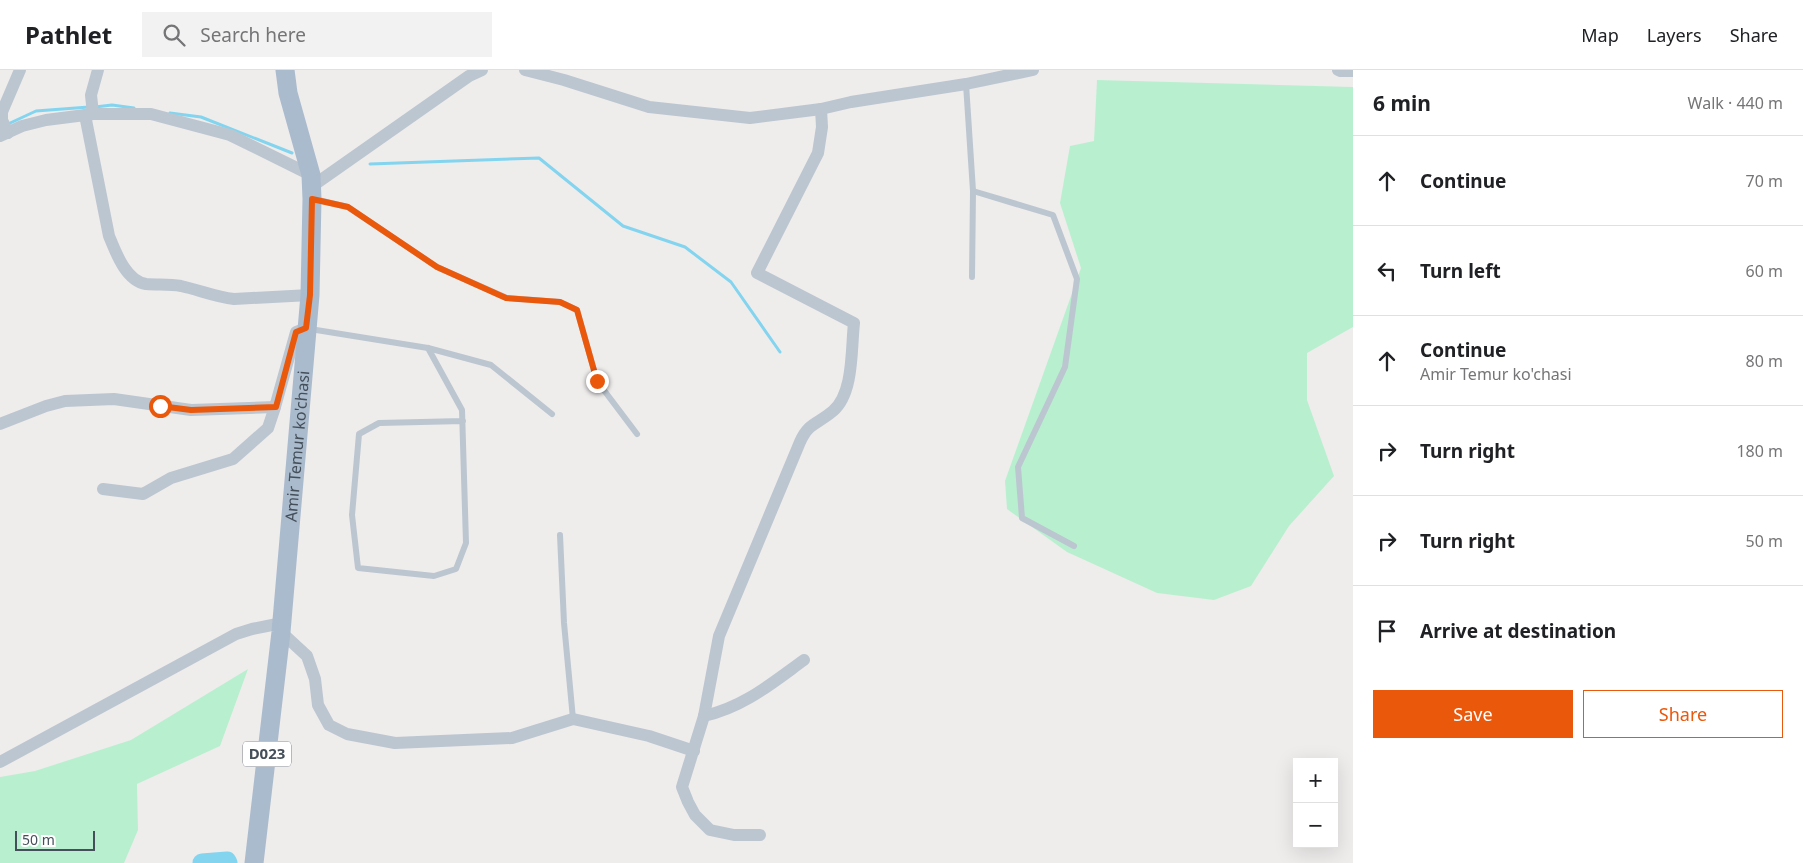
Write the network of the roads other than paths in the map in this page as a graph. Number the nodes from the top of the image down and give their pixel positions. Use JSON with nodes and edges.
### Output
{"nodes":[{"id":1,"x":20,"y":70,"type":"edge"},
{"id":2,"x":98,"y":70,"type":"edge"},
{"id":3,"x":284,"y":70,"type":"edge"},
{"id":4,"x":482,"y":70,"type":"edge"},
{"id":5,"x":525,"y":70,"type":"edge"},
{"id":6,"x":1033,"y":70,"type":"edge"},
{"id":7,"x":1338,"y":70,"type":"edge"},
{"id":8,"x":1353,"y":71,"type":"edge"},
{"id":9,"x":966,"y":84,"type":"junction"},
{"id":10,"x":821,"y":109,"type":"junction"},
{"id":11,"x":90,"y":110,"type":"junction"},
{"id":12,"x":4,"y":129,"type":"edge"},
{"id":13,"x":311,"y":187,"type":"junction"},
{"id":14,"x":973,"y":191,"type":"junction"},
{"id":15,"x":972,"y":276,"type":"dead end"},
{"id":16,"x":310,"y":295,"type":"junction"},
{"id":17,"x":306,"y":328,"type":"junction"},
{"id":18,"x":428,"y":348,"type":"junction"},
{"id":19,"x":276,"y":407,"type":"junction"},
{"id":20,"x":552,"y":414,"type":"dead end"},
{"id":21,"x":462,"y":421,"type":"junction"},
{"id":22,"x":0,"y":424,"type":"edge"},
{"id":23,"x":638,"y":434,"type":"dead end"},
{"id":24,"x":103,"y":488,"type":"dead end"},
{"id":25,"x":560,"y":536,"type":"dead end"},
{"id":26,"x":1074,"y":546,"type":"dead end"},
{"id":27,"x":281,"y":634,"type":"junction"},
{"id":28,"x":804,"y":660,"type":"dead end"},
{"id":29,"x":704,"y":716,"type":"junction"},
{"id":30,"x":573,"y":719,"type":"junction"},
{"id":31,"x":694,"y":751,"type":"junction"},
{"id":32,"x":0,"y":762,"type":"edge"},
{"id":33,"x":760,"y":835,"type":"dead end"},
{"id":34,"x":254,"y":863,"type":"edge"}],
"edges":[{"from":1,"to":12,"type":"street"},
{"from":2,"to":11,"type":"street"},
{"from":3,"to":13,"type":"main road","name":"Amir Temur ko'chasi","number":"D023"},
{"from":4,"to":13,"type":"street"},
{"from":5,"to":10,"type":"street"},
{"from":6,"to":9,"type":"street"},
{"from":7,"to":8,"type":"street"},
{"from":9,"to":10,"type":"street"},
{"from":9,"to":14,"type":"lane"},
{"from":10,"to":29,"type":"street"},
{"from":11,"to":12,"type":"street"},
{"from":11,"to":13,"type":"street"},
{"from":11,"to":16,"type":"street"},
{"from":13,"to":16,"type":"main road","name":"Amir Temur ko'chasi","number":"D023"},
{"from":13,"to":23,"type":"lane"},
{"from":14,"to":15,"type":"lane"},
{"from":14,"to":26,"type":"lane"},
{"from":16,"to":17,"type":"main road","name":"Amir Temur ko'chasi","number":"D023"},
{"from":17,"to":18,"type":"lane"},
{"from":17,"to":19,"type":"street"},
{"from":17,"to":27,"type":"main road","name":"Amir Temur ko'chasi","number":"D023"},
{"from":18,"to":20,"type":"lane"},
{"from":18,"to":21,"type":"lane"},
{"from":19,"to":22,"type":"street"},
{"from":19,"to":24,"type":"street"},
{"from":21,"to":21,"type":"lane"},
{"from":25,"to":30,"type":"lane"},
{"from":27,"to":30,"type":"street"},
{"from":27,"to":32,"type":"street"},
{"from":27,"to":34,"type":"main road","number":"D023"},
{"from":28,"to":29,"type":"street"},
{"from":29,"to":31,"type":"street"},
{"from":30,"to":31,"type":"street"},
{"from":31,"to":33,"type":"street"}]}
